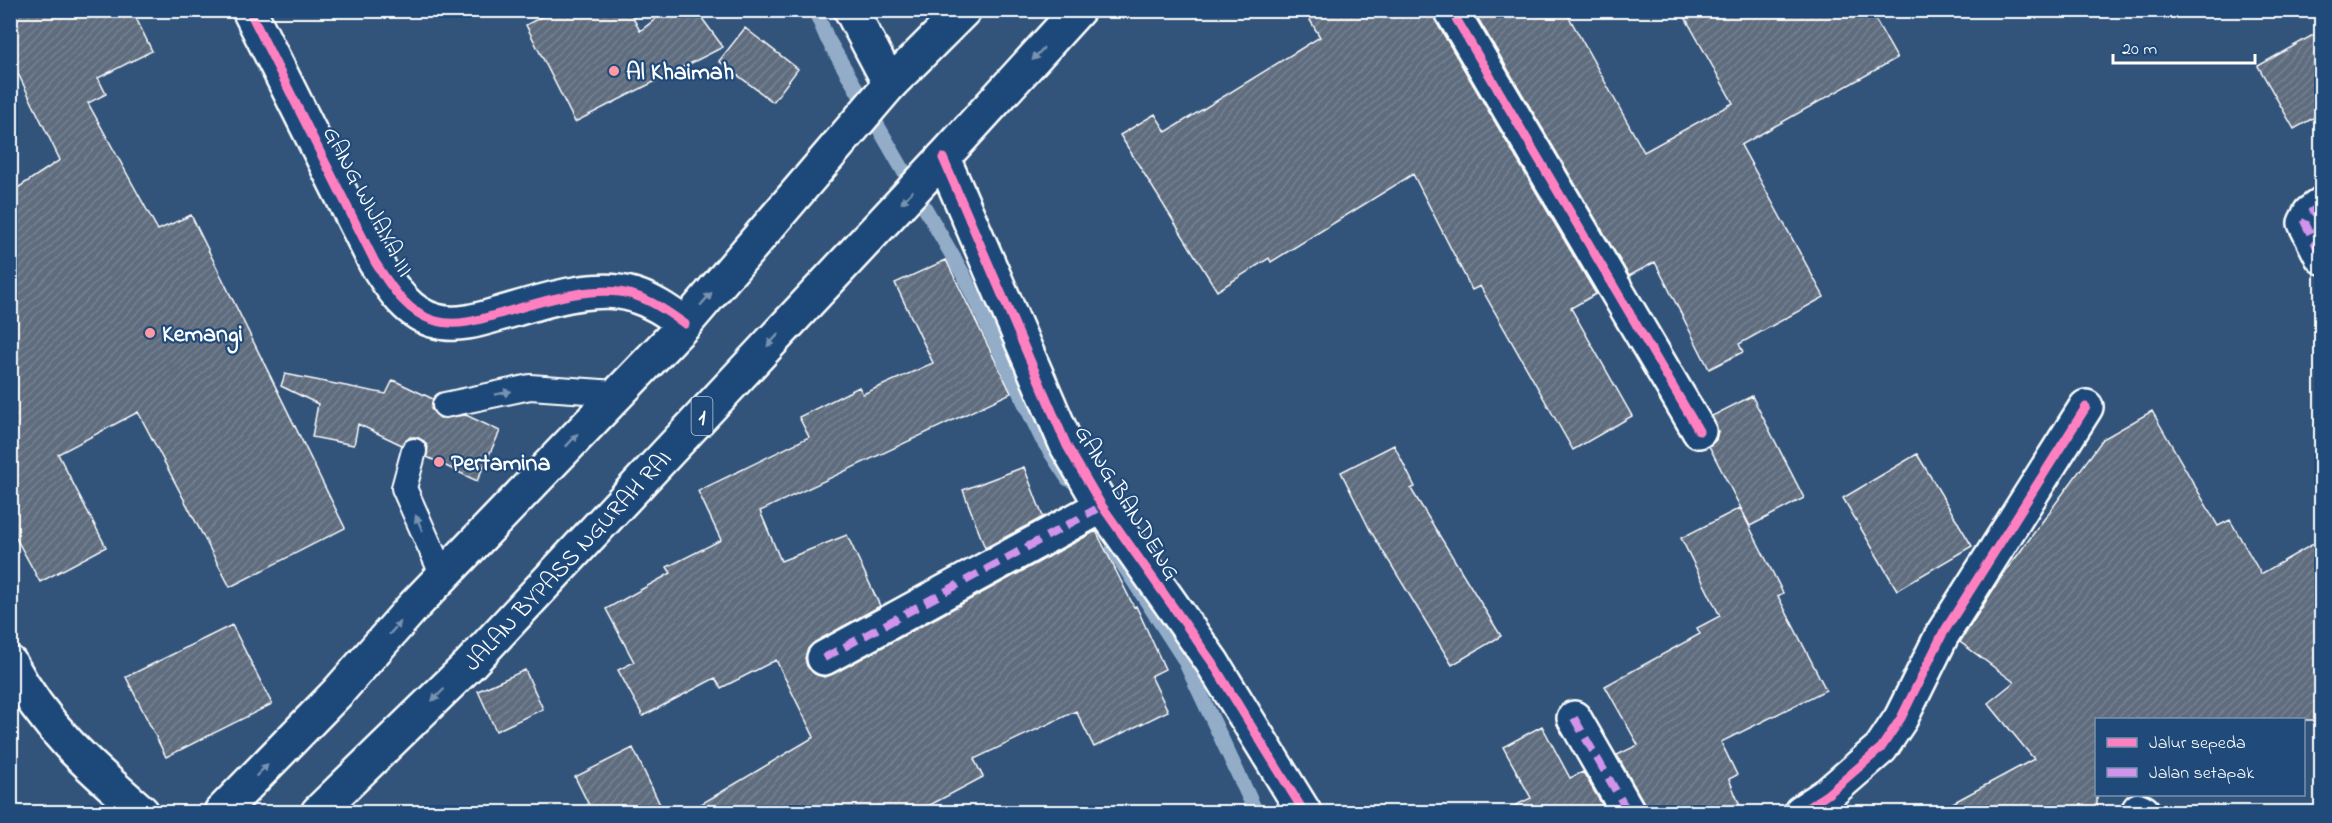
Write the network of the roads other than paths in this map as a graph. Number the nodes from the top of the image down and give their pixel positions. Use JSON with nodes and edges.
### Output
{"nodes":[{"id":1,"x":249,"y":10,"type":"edge"},
{"id":2,"x":851,"y":10,"type":"edge"},
{"id":3,"x":964,"y":10,"type":"edge"},
{"id":4,"x":1078,"y":10,"type":"edge"},
{"id":5,"x":1451,"y":10,"type":"edge"},
{"id":6,"x":890,"y":84,"type":"junction"},
{"id":7,"x":943,"y":158,"type":"junction"},
{"id":8,"x":2322,"y":204,"type":"edge"},
{"id":9,"x":2322,"y":257,"type":"edge"},
{"id":10,"x":685,"y":324,"type":"junction"},
{"id":11,"x":616,"y":393,"type":"junction"},
{"id":12,"x":445,"y":405,"type":"dead end"},
{"id":13,"x":2086,"y":407,"type":"dead end"},
{"id":14,"x":1699,"y":431,"type":"dead end"},
{"id":15,"x":414,"y":451,"type":"dead end"},
{"id":16,"x":1102,"y":506,"type":"junction"},
{"id":17,"x":442,"y":576,"type":"junction"},
{"id":18,"x":824,"y":658,"type":"dead end"},
{"id":19,"x":10,"y":663,"type":"edge"},
{"id":20,"x":1574,"y":718,"type":"dead end"},
{"id":21,"x":142,"y":813,"type":"edge"},
{"id":22,"x":221,"y":813,"type":"edge"},
{"id":23,"x":318,"y":813,"type":"edge"},
{"id":24,"x":1304,"y":813,"type":"edge"},
{"id":25,"x":1628,"y":813,"type":"edge"},
{"id":26,"x":1801,"y":813,"type":"edge"}],
"edges":[{"from":1,"to":10,"type":"main road","name":"GANG WIJAYA III"},
{"from":2,"to":6,"type":"main road"},
{"from":3,"to":6,"type":"main road"},
{"from":4,"to":7,"type":"main road","name":"JALAN BYPASS NGURAH RAI","number":"1","one_way":true},
{"from":5,"to":14,"type":"main road"},
{"from":10,"to":6,"type":"main road","one_way":true},
{"from":7,"to":16,"type":"main road","name":"GANG BANDENG"},
{"from":7,"to":23,"type":"main road","name":"JALAN BYPASS NGURAH RAI","number":"1","one_way":true},
{"from":8,"to":9,"type":"main road"},
{"from":10,"to":11,"type":"main road"},
{"from":12,"to":11,"type":"lane","one_way":true},
{"from":17,"to":11,"type":"main road","one_way":true},
{"from":13,"to":26,"type":"main road"},
{"from":17,"to":15,"type":"lane","one_way":true},
{"from":16,"to":18,"type":"main road"},
{"from":16,"to":24,"type":"main road","name":"GANG BANDENG"},
{"from":22,"to":17,"type":"main road","one_way":true},
{"from":19,"to":21,"type":"main road"},
{"from":20,"to":25,"type":"main road"}]}
